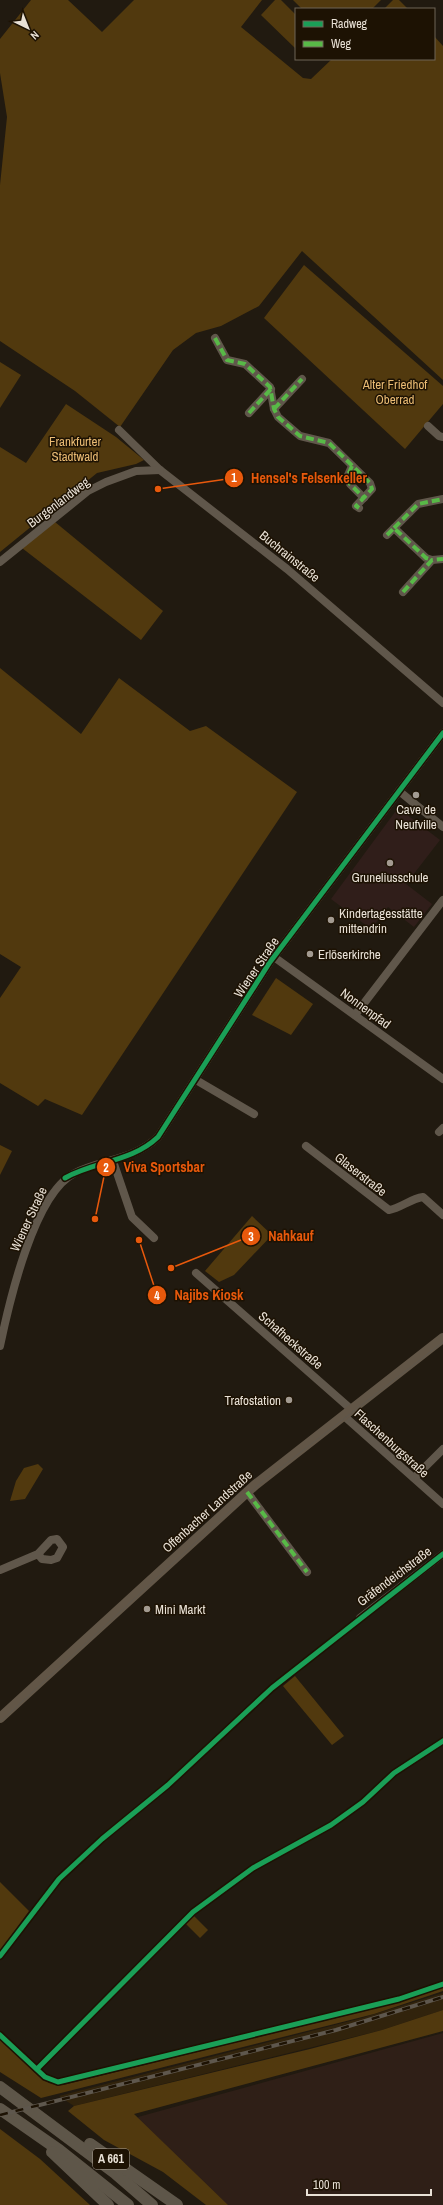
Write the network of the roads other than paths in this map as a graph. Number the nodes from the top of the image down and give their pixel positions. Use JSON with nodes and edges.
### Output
{"nodes":[{"id":1,"x":215,"y":338,"type":"dead end"},
{"id":2,"x":302,"y":379,"type":"dead end"},
{"id":3,"x":271,"y":389,"type":"junction"},
{"id":4,"x":274,"y":409,"type":"junction"},
{"id":5,"x":249,"y":413,"type":"dead end"},
{"id":6,"x":428,"y":426,"type":"dead end"},
{"id":7,"x":119,"y":430,"type":"dead end"},
{"id":8,"x":443,"y":437,"type":"edge"},
{"id":9,"x":352,"y":466,"type":"junction"},
{"id":10,"x":160,"y":470,"type":"junction"},
{"id":11,"x":364,"y":498,"type":"junction"},
{"id":12,"x":443,"y":499,"type":"edge"},
{"id":13,"x":359,"y":508,"type":"dead end"},
{"id":14,"x":394,"y":528,"type":"junction"},
{"id":15,"x":387,"y":535,"type":"dead end"},
{"id":16,"x":443,"y":558,"type":"edge"},
{"id":17,"x":432,"y":560,"type":"junction"},
{"id":18,"x":0,"y":562,"type":"edge"},
{"id":19,"x":404,"y":592,"type":"dead end"},
{"id":20,"x":443,"y":703,"type":"edge"},
{"id":21,"x":443,"y":733,"type":"edge"},
{"id":22,"x":399,"y":791,"type":"junction"},
{"id":23,"x":443,"y":827,"type":"edge"},
{"id":24,"x":443,"y":900,"type":"edge"},
{"id":25,"x":274,"y":957,"type":"junction"},
{"id":26,"x":355,"y":1015,"type":"junction"},
{"id":27,"x":443,"y":1079,"type":"edge"},
{"id":28,"x":196,"y":1080,"type":"junction"},
{"id":29,"x":254,"y":1114,"type":"dead end"},
{"id":30,"x":306,"y":1146,"type":"dead end"},
{"id":31,"x":113,"y":1161,"type":"junction"},
{"id":32,"x":443,"y":1215,"type":"edge"},
{"id":33,"x":154,"y":1238,"type":"dead end"},
{"id":34,"x":196,"y":1273,"type":"dead end"},
{"id":35,"x":443,"y":1338,"type":"edge"},
{"id":36,"x":0,"y":1346,"type":"edge"},
{"id":37,"x":348,"y":1413,"type":"junction"},
{"id":38,"x":443,"y":1450,"type":"edge"},
{"id":39,"x":414,"y":1478,"type":"junction"},
{"id":40,"x":247,"y":1492,"type":"junction"},
{"id":41,"x":443,"y":1504,"type":"edge"},
{"id":42,"x":38,"y":1554,"type":"dead end"},
{"id":43,"x":443,"y":1554,"type":"edge"},
{"id":44,"x":0,"y":1570,"type":"edge"},
{"id":45,"x":307,"y":1572,"type":"dead end"},
{"id":46,"x":360,"y":1618,"type":"dead end"},
{"id":47,"x":0,"y":1718,"type":"edge"},
{"id":48,"x":0,"y":2087,"type":"edge"},
{"id":49,"x":0,"y":2109,"type":"edge"},
{"id":50,"x":42,"y":2117,"type":"junction"},
{"id":51,"x":32,"y":2130,"type":"junction"},
{"id":52,"x":108,"y":2205,"type":"edge"},
{"id":53,"x":128,"y":2205,"type":"edge"},
{"id":54,"x":152,"y":2205,"type":"edge"},
{"id":55,"x":177,"y":2205,"type":"edge"}],
"edges":[{"from":1,"to":3,"type":"street"},
{"from":2,"to":4,"type":"street"},
{"from":3,"to":4,"type":"street"},
{"from":3,"to":5,"type":"street"},
{"from":4,"to":9,"type":"street"},
{"from":6,"to":8,"type":"street"},
{"from":7,"to":10,"type":"street","name":"Buchrainstraße"},
{"from":9,"to":11,"type":"street"},
{"from":9,"to":11,"type":"street"},
{"from":10,"to":18,"type":"street","name":"Burgenlandweg"},
{"from":10,"to":20,"type":"street","name":"Buchrainstraße"},
{"from":11,"to":13,"type":"street"},
{"from":12,"to":14,"type":"street"},
{"from":14,"to":15,"type":"street"},
{"from":14,"to":17,"type":"street"},
{"from":16,"to":17,"type":"street"},
{"from":17,"to":19,"type":"street"},
{"from":21,"to":22,"type":"street","name":"Wiener Straße"},
{"from":22,"to":23,"type":"street"},
{"from":22,"to":25,"type":"street","name":"Wiener Straße"},
{"from":24,"to":26,"type":"street"},
{"from":25,"to":26,"type":"street","name":"Nonnenpfad"},
{"from":25,"to":28,"type":"street","name":"Wiener Straße"},
{"from":26,"to":27,"type":"street","name":"Nonnenpfad"},
{"from":28,"to":29,"type":"street"},
{"from":28,"to":31,"type":"street","name":"Wiener Straße"},
{"from":30,"to":32,"type":"street","name":"Glaserstraße"},
{"from":31,"to":33,"type":"street"},
{"from":31,"to":36,"type":"street","name":"Wiener Straße"},
{"from":34,"to":37,"type":"street","name":"Schafheckstraße"},
{"from":35,"to":37,"type":"main road","name":"Offenbacher Landstraße"},
{"from":37,"to":39,"type":"street","name":"Flaschenburgstraße"},
{"from":37,"to":40,"type":"main road","name":"Offenbacher Landstraße"},
{"from":38,"to":39,"type":"street"},
{"from":39,"to":41,"type":"street","name":"Flaschenburgstraße"},
{"from":40,"to":45,"type":"street"},
{"from":40,"to":47,"type":"main road","name":"Offenbacher Landstraße"},
{"from":42,"to":44,"type":"street"},
{"from":43,"to":46,"type":"street","name":"Gräfendeichstraße"},
{"from":48,"to":50,"type":"highway","number":"A 661"},
{"from":49,"to":51,"type":"highway","number":"A 661"},
{"from":50,"to":54,"type":"highway","number":"A 661"},
{"from":50,"to":55,"type":"highway","number":"A 661"},
{"from":51,"to":52,"type":"highway","number":"A 661"},
{"from":51,"to":53,"type":"highway","number":"A 661"}]}
